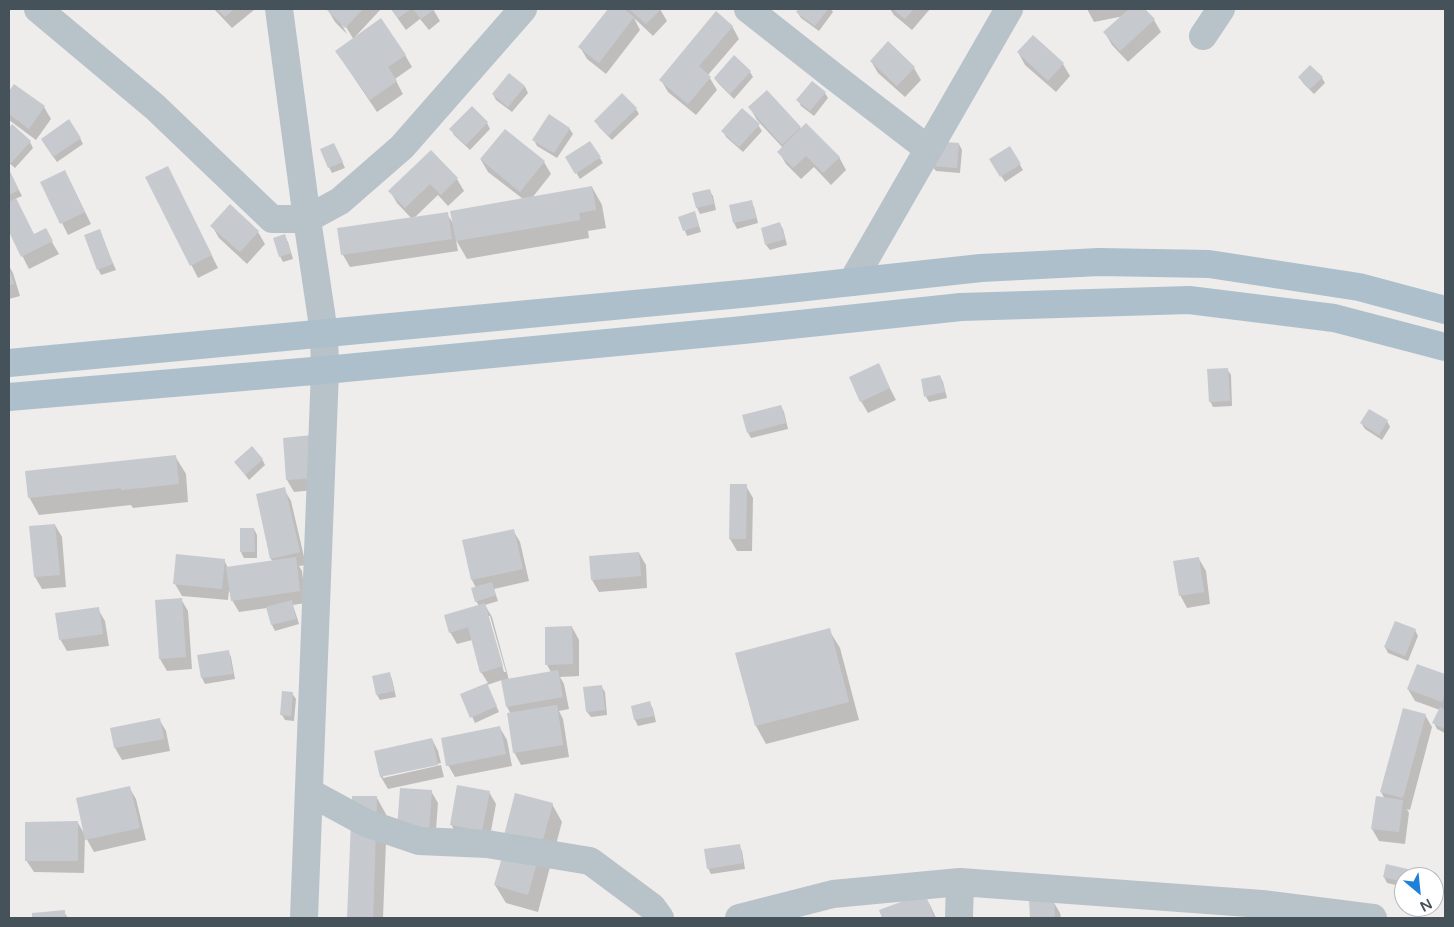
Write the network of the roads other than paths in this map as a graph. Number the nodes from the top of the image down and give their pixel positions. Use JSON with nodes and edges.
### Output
{"nodes":[{"id":1,"x":38,"y":9,"type":"edge"},
{"id":2,"x":279,"y":9,"type":"edge"},
{"id":3,"x":523,"y":9,"type":"edge"},
{"id":4,"x":748,"y":9,"type":"edge"},
{"id":5,"x":1009,"y":9,"type":"edge"},
{"id":6,"x":1221,"y":9,"type":"edge"},
{"id":7,"x":1203,"y":36,"type":"dead end"},
{"id":8,"x":928,"y":149,"type":"junction"},
{"id":9,"x":306,"y":219,"type":"junction"},
{"id":10,"x":852,"y":282,"type":"junction"},
{"id":11,"x":1445,"y":310,"type":"edge"},
{"id":12,"x":324,"y":333,"type":"junction"},
{"id":13,"x":1445,"y":348,"type":"edge"},
{"id":14,"x":9,"y":363,"type":"edge"},
{"id":15,"x":325,"y":370,"type":"junction"},
{"id":16,"x":9,"y":397,"type":"edge"},
{"id":17,"x":309,"y":792,"type":"junction"},
{"id":18,"x":960,"y":882,"type":"junction"},
{"id":19,"x":1262,"y":911,"type":"edge"},
{"id":20,"x":304,"y":918,"type":"edge"},
{"id":21,"x":660,"y":918,"type":"edge"},
{"id":22,"x":739,"y":918,"type":"edge"},
{"id":23,"x":959,"y":918,"type":"edge"},
{"id":24,"x":1373,"y":918,"type":"edge"}],
"edges":[{"from":1,"to":9,"type":"street"},
{"from":2,"to":9,"type":"street"},
{"from":3,"to":9,"type":"street"},
{"from":4,"to":8,"type":"street"},
{"from":5,"to":8,"type":"street"},
{"from":6,"to":7,"type":"street"},
{"from":8,"to":10,"type":"street"},
{"from":9,"to":12,"type":"street"},
{"from":10,"to":11,"type":"main road"},
{"from":10,"to":12,"type":"main road"},
{"from":12,"to":14,"type":"main road"},
{"from":12,"to":15,"type":"street"},
{"from":13,"to":15,"type":"main road"},
{"from":15,"to":16,"type":"main road"},
{"from":15,"to":17,"type":"street"},
{"from":17,"to":20,"type":"street"},
{"from":17,"to":21,"type":"street"},
{"from":18,"to":19,"type":"street"},
{"from":18,"to":22,"type":"street"},
{"from":18,"to":23,"type":"street"},
{"from":19,"to":24,"type":"street"}]}
